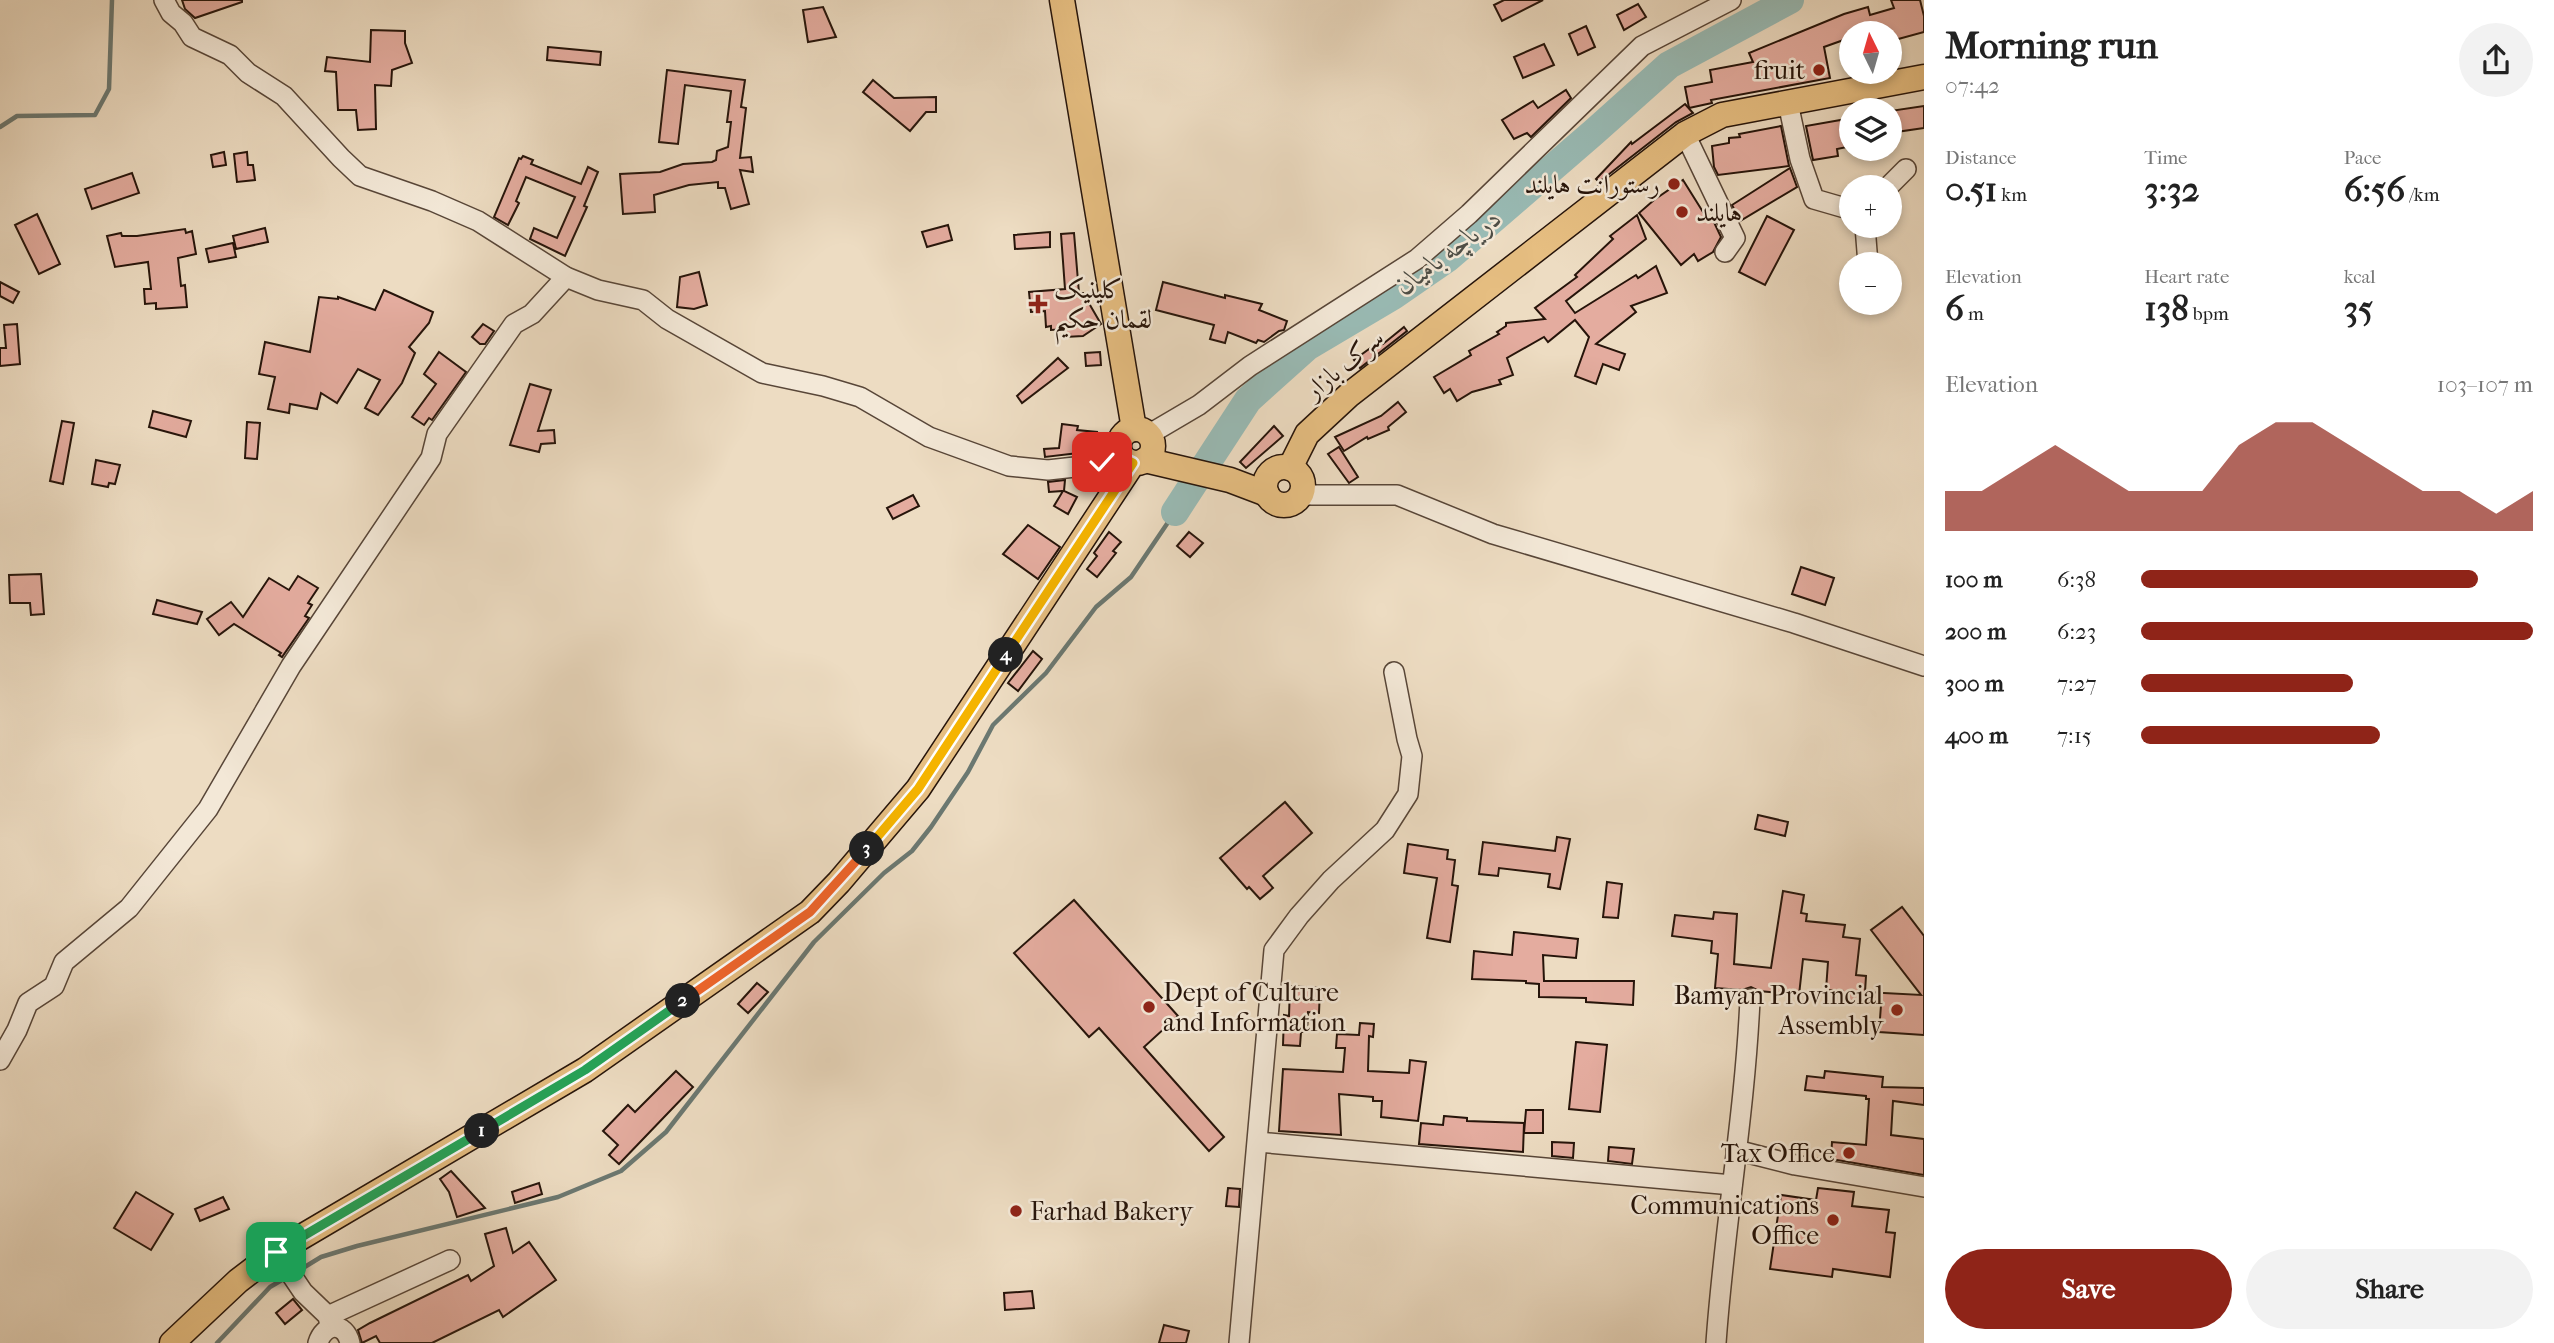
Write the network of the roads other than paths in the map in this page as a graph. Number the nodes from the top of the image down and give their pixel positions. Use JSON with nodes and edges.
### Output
{"nodes":[{"id":1,"x":164,"y":0,"type":"edge"},
{"id":2,"x":1062,"y":0,"type":"edge"},
{"id":3,"x":1731,"y":0,"type":"edge"},
{"id":4,"x":1924,"y":77,"type":"edge"},
{"id":5,"x":1788,"y":103,"type":"junction"},
{"id":6,"x":1685,"y":134,"type":"junction"},
{"id":7,"x":1906,"y":169,"type":"dead end"},
{"id":8,"x":1900,"y":175,"type":"edge"},
{"id":9,"x":1839,"y":206,"type":"edge"},
{"id":10,"x":1725,"y":252,"type":"dead end"},
{"id":11,"x":566,"y":277,"type":"junction"},
{"id":12,"x":1139,"y":448,"type":"junction"},
{"id":13,"x":1290,"y":468,"type":"junction"},
{"id":14,"x":1266,"y":487,"type":"junction"},
{"id":15,"x":1300,"y":495,"type":"junction"},
{"id":16,"x":1924,"y":666,"type":"edge"},
{"id":17,"x":1394,"y":672,"type":"dead end"},
{"id":18,"x":1750,"y":999,"type":"dead end"},
{"id":19,"x":0,"y":1060,"type":"edge"},
{"id":20,"x":1258,"y":1142,"type":"junction"},
{"id":21,"x":1736,"y":1150,"type":"junction"},
{"id":22,"x":1732,"y":1185,"type":"junction"},
{"id":23,"x":1924,"y":1187,"type":"edge"},
{"id":24,"x":281,"y":1259,"type":"junction"},
{"id":25,"x":450,"y":1260,"type":"dead end"},
{"id":26,"x":326,"y":1329,"type":"edge"},
{"id":27,"x":172,"y":1343,"type":"edge"},
{"id":28,"x":350,"y":1343,"type":"edge"},
{"id":29,"x":1239,"y":1343,"type":"edge"},
{"id":30,"x":1716,"y":1343,"type":"edge"}],
"edges":[{"from":1,"to":11,"type":"street"},
{"from":2,"to":12,"type":"main road"},
{"from":3,"to":12,"type":"street"},
{"from":4,"to":5,"type":"main road","name":"سرک بازار"},
{"from":5,"to":6,"type":"main road","name":"سرک بازار"},
{"from":5,"to":9,"type":"street"},
{"from":6,"to":10,"type":"street"},
{"from":6,"to":13,"type":"main road","name":"سرک بازار"},
{"from":7,"to":8,"type":"street"},
{"from":11,"to":12,"type":"street"},
{"from":11,"to":19,"type":"street"},
{"from":12,"to":14,"type":"main road"},
{"from":12,"to":24,"type":"main road"},
{"from":13,"to":14,"type":"main road"},
{"from":13,"to":15,"type":"main road"},
{"from":14,"to":15,"type":"main road"},
{"from":15,"to":16,"type":"street"},
{"from":17,"to":20,"type":"street"},
{"from":18,"to":21,"type":"street"},
{"from":20,"to":22,"type":"street"},
{"from":20,"to":29,"type":"street"},
{"from":21,"to":22,"type":"street"},
{"from":21,"to":23,"type":"street"},
{"from":22,"to":30,"type":"street"},
{"from":24,"to":26,"type":"street"},
{"from":24,"to":27,"type":"main road"},
{"from":25,"to":26,"type":"street"},
{"from":26,"to":28,"type":"street"}]}
